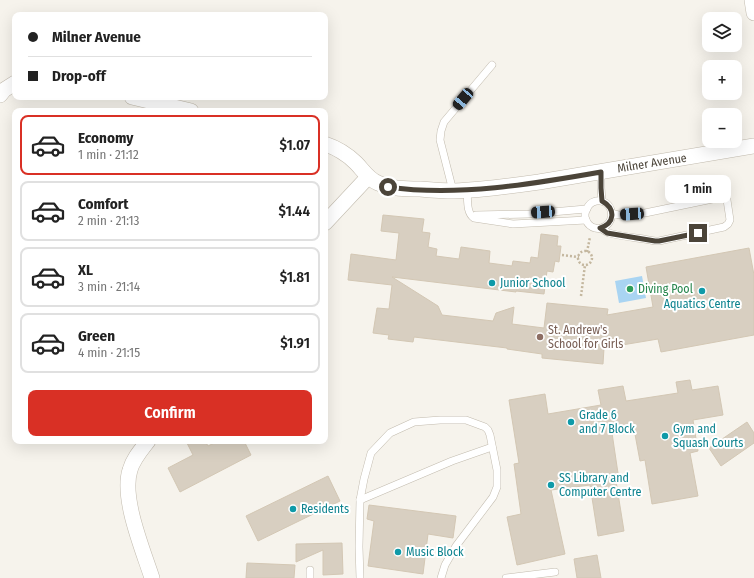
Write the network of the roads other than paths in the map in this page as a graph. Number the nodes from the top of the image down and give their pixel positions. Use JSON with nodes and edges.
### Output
{"nodes":[{"id":1,"x":752,"y":0,"type":"edge"},
{"id":2,"x":754,"y":13,"type":"edge"},
{"id":3,"x":492,"y":65,"type":"dead end"},
{"id":4,"x":12,"y":85,"type":"edge"},
{"id":5,"x":0,"y":95,"type":"edge"},
{"id":6,"x":145,"y":100,"type":"edge"},
{"id":7,"x":178,"y":108,"type":"edge"},
{"id":8,"x":328,"y":145,"type":"edge"},
{"id":9,"x":754,"y":146,"type":"edge"},
{"id":10,"x":601,"y":172,"type":"junction"},
{"id":11,"x":368,"y":178,"type":"junction"},
{"id":12,"x":460,"y":190,"type":"junction"},
{"id":13,"x":602,"y":201,"type":"junction"},
{"id":14,"x":586,"y":210,"type":"junction"},
{"id":15,"x":612,"y":213,"type":"junction"},
{"id":16,"x":470,"y":214,"type":"junction"},
{"id":17,"x":328,"y":220,"type":"edge"},
{"id":18,"x":586,"y":220,"type":"junction"},
{"id":19,"x":600,"y":228,"type":"junction"},
{"id":20,"x":146,"y":444,"type":"edge"},
{"id":21,"x":492,"y":447,"type":"junction"},
{"id":22,"x":360,"y":500,"type":"junction"},
{"id":23,"x":310,"y":570,"type":"dead end"},
{"id":24,"x":555,"y":572,"type":"dead end"},
{"id":25,"x":152,"y":578,"type":"edge"},
{"id":26,"x":310,"y":578,"type":"edge"},
{"id":27,"x":360,"y":578,"type":"edge"},
{"id":28,"x":441,"y":578,"type":"edge"},
{"id":29,"x":506,"y":578,"type":"edge"}],
"edges":[{"from":1,"to":2,"type":"street"},
{"from":3,"to":12,"type":"lane"},
{"from":4,"to":5,"type":"street"},
{"from":6,"to":7,"type":"street"},
{"from":8,"to":11,"type":"street","name":"Milner Avenue"},
{"from":9,"to":10,"type":"street","name":"Milner Avenue"},
{"from":10,"to":12,"type":"street","name":"Milner Avenue"},
{"from":10,"to":13,"type":"lane"},
{"from":11,"to":12,"type":"street","name":"Milner Avenue"},
{"from":11,"to":17,"type":"street"},
{"from":12,"to":16,"type":"lane"},
{"from":13,"to":14,"type":"lane"},
{"from":13,"to":15,"type":"lane"},
{"from":14,"to":16,"type":"lane"},
{"from":14,"to":18,"type":"lane"},
{"from":15,"to":19,"type":"lane"},
{"from":15,"to":19,"type":"lane"},
{"from":16,"to":18,"type":"lane"},
{"from":18,"to":19,"type":"lane"},
{"from":20,"to":25,"type":"street"},
{"from":21,"to":22,"type":"lane"},
{"from":21,"to":22,"type":"lane"},
{"from":21,"to":28,"type":"lane"},
{"from":22,"to":27,"type":"lane"},
{"from":23,"to":26,"type":"lane"},
{"from":24,"to":29,"type":"lane"}]}
